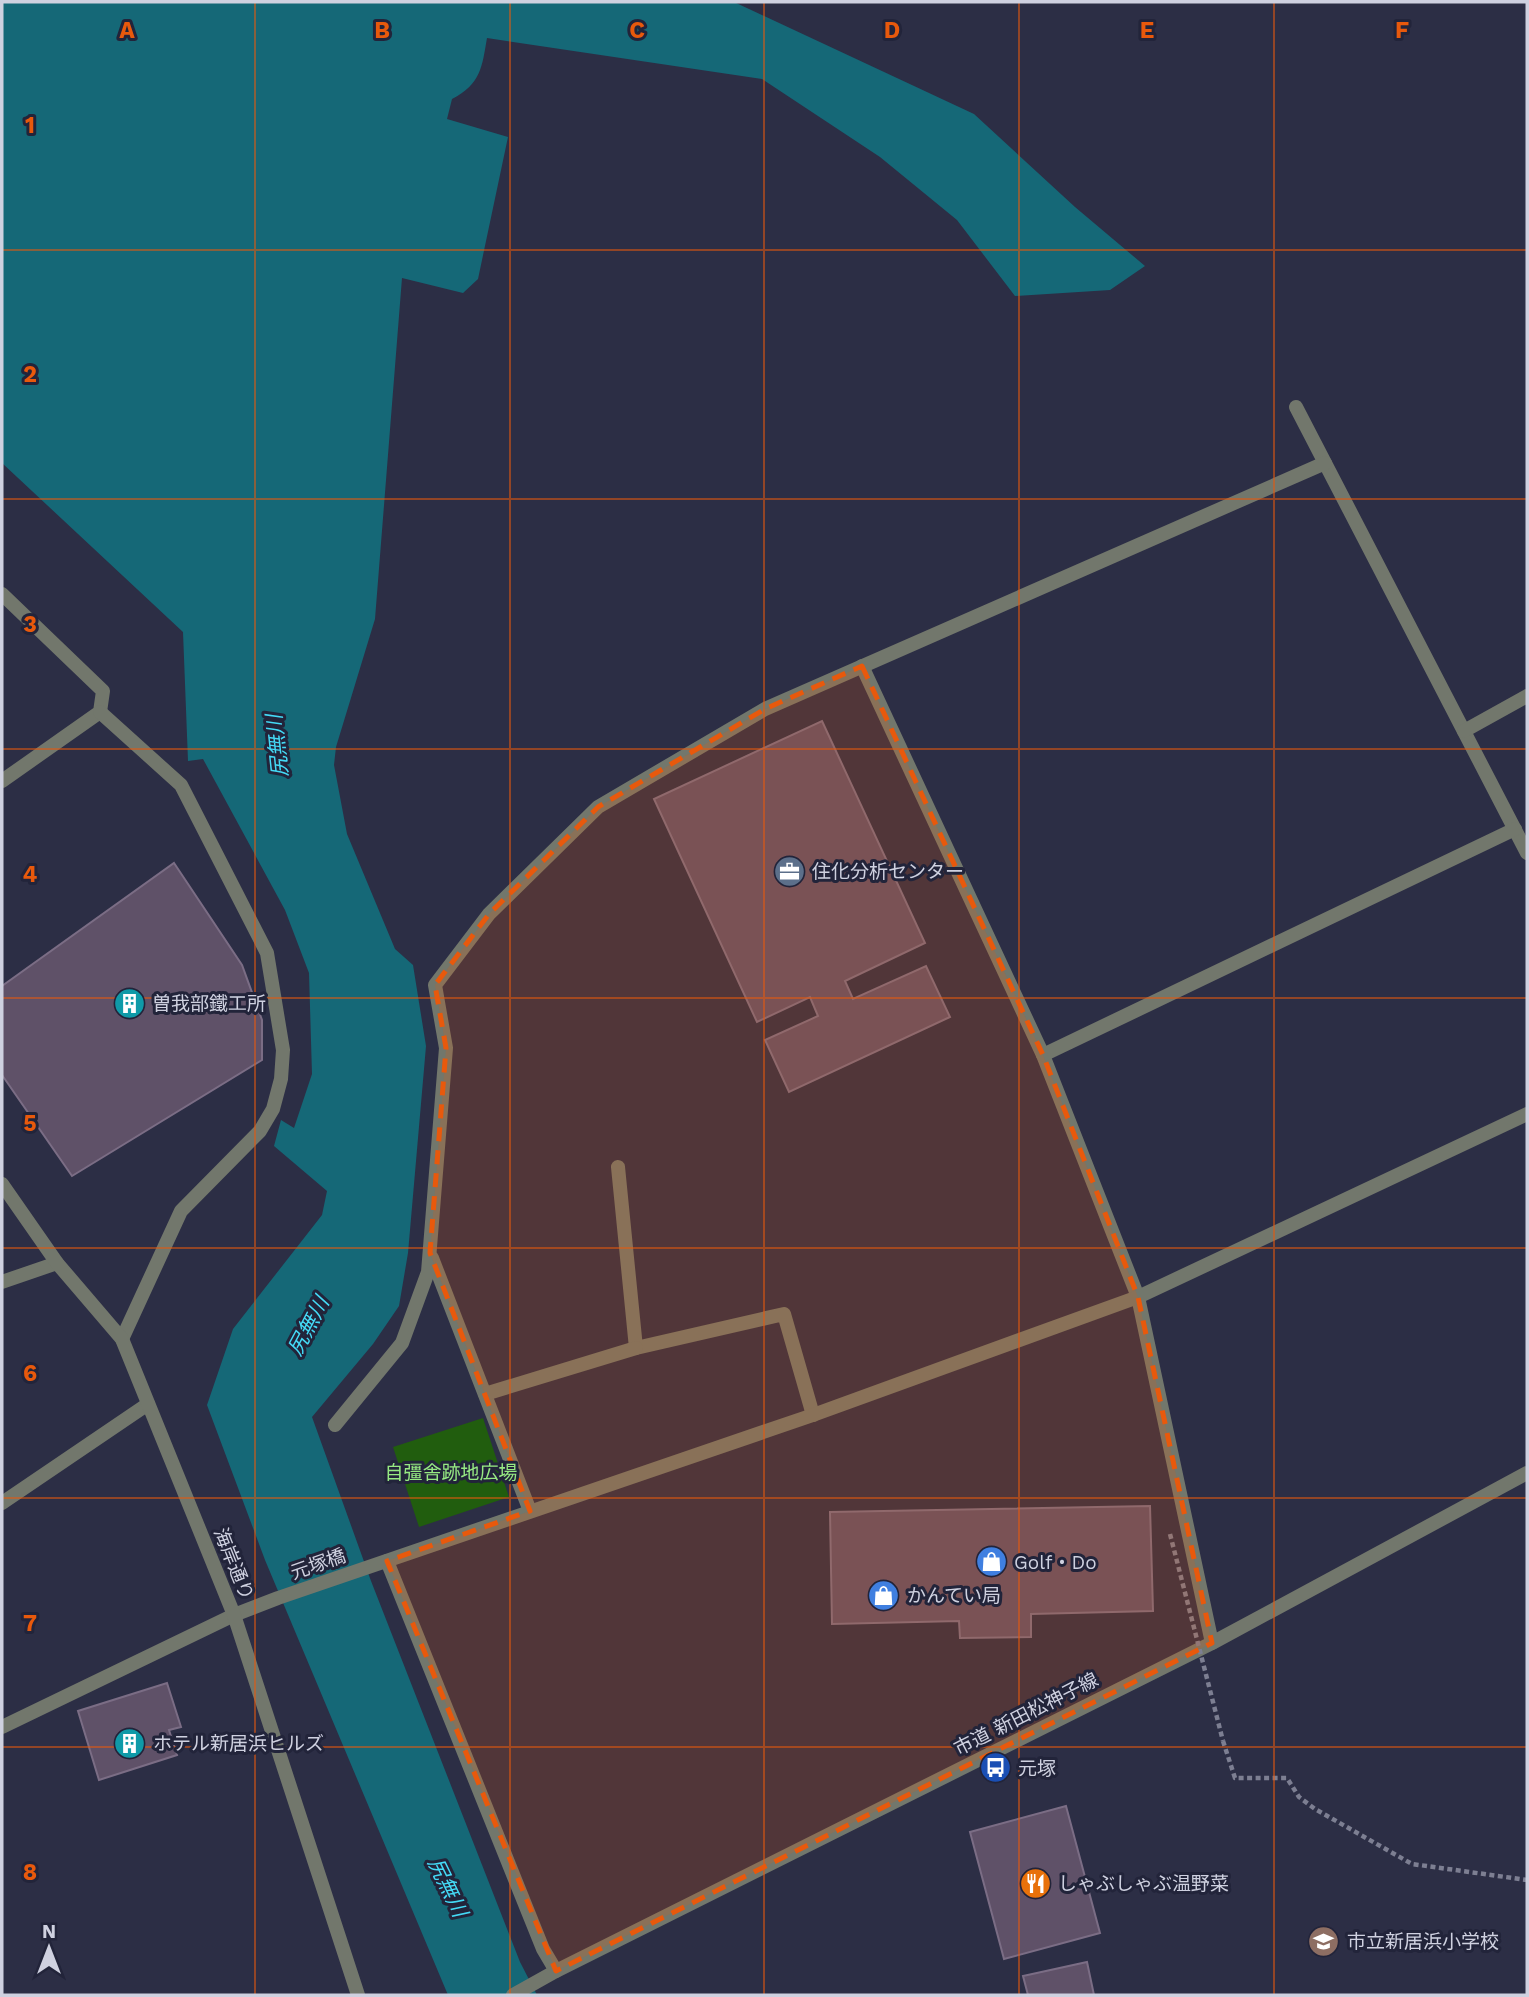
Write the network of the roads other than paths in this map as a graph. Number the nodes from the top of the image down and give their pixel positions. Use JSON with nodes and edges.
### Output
{"nodes":[{"id":1,"x":1296,"y":407,"type":"dead end"},
{"id":2,"x":1325,"y":463,"type":"junction"},
{"id":3,"x":2,"y":594,"type":"edge"},
{"id":4,"x":862,"y":666,"type":"junction"},
{"id":5,"x":1527,"y":696,"type":"edge"},
{"id":6,"x":100,"y":712,"type":"junction"},
{"id":7,"x":1464,"y":731,"type":"junction"},
{"id":8,"x":2,"y":781,"type":"edge"},
{"id":9,"x":1515,"y":829,"type":"junction"},
{"id":10,"x":1527,"y":853,"type":"edge"},
{"id":11,"x":1043,"y":1055,"type":"junction"},
{"id":12,"x":1527,"y":1114,"type":"edge"},
{"id":13,"x":618,"y":1167,"type":"dead end"},
{"id":14,"x":2,"y":1184,"type":"edge"},
{"id":15,"x":430,"y":1254,"type":"junction"},
{"id":16,"x":57,"y":1263,"type":"junction"},
{"id":17,"x":2,"y":1282,"type":"edge"},
{"id":18,"x":1138,"y":1297,"type":"junction"},
{"id":19,"x":122,"y":1339,"type":"junction"},
{"id":20,"x":636,"y":1348,"type":"junction"},
{"id":21,"x":485,"y":1394,"type":"junction"},
{"id":22,"x":148,"y":1404,"type":"junction"},
{"id":23,"x":813,"y":1415,"type":"junction"},
{"id":24,"x":335,"y":1424,"type":"dead end"},
{"id":25,"x":1527,"y":1473,"type":"edge"},
{"id":26,"x":2,"y":1503,"type":"edge"},
{"id":27,"x":530,"y":1511,"type":"junction"},
{"id":28,"x":387,"y":1561,"type":"junction"},
{"id":29,"x":234,"y":1615,"type":"junction"},
{"id":30,"x":1212,"y":1643,"type":"junction"},
{"id":31,"x":2,"y":1727,"type":"edge"},
{"id":32,"x":556,"y":1971,"type":"junction"},
{"id":33,"x":358,"y":1995,"type":"edge"},
{"id":34,"x":513,"y":1995,"type":"edge"}],
"edges":[{"from":1,"to":2,"type":"street"},
{"from":2,"to":4,"type":"street"},
{"from":2,"to":7,"type":"street"},
{"from":3,"to":6,"type":"street"},
{"from":4,"to":11,"type":"street"},
{"from":4,"to":15,"type":"street"},
{"from":5,"to":7,"type":"street"},
{"from":6,"to":8,"type":"street"},
{"from":6,"to":19,"type":"street"},
{"from":7,"to":9,"type":"street"},
{"from":9,"to":10,"type":"street"},
{"from":9,"to":11,"type":"street"},
{"from":11,"to":18,"type":"street"},
{"from":12,"to":18,"type":"street","name":"元塚橋"},
{"from":13,"to":20,"type":"street"},
{"from":14,"to":16,"type":"street","name":"海岸通り"},
{"from":15,"to":21,"type":"street"},
{"from":15,"to":24,"type":"street"},
{"from":16,"to":17,"type":"street"},
{"from":16,"to":19,"type":"street","name":"海岸通り"},
{"from":18,"to":23,"type":"street","name":"元塚橋"},
{"from":18,"to":30,"type":"street"},
{"from":19,"to":22,"type":"street","name":"海岸通り"},
{"from":20,"to":21,"type":"street"},
{"from":20,"to":23,"type":"street"},
{"from":21,"to":27,"type":"street"},
{"from":22,"to":26,"type":"street"},
{"from":22,"to":29,"type":"street","name":"海岸通り"},
{"from":23,"to":27,"type":"street","name":"元塚橋"},
{"from":25,"to":30,"type":"street","name":"市道 新田松神子線"},
{"from":27,"to":28,"type":"street","name":"元塚橋"},
{"from":28,"to":29,"type":"street","name":"元塚橋"},
{"from":28,"to":32,"type":"street"},
{"from":29,"to":31,"type":"street","name":"元塚橋"},
{"from":29,"to":33,"type":"street","name":"海岸通り"},
{"from":30,"to":32,"type":"street","name":"市道 新田松神子線"},
{"from":32,"to":34,"type":"street","name":"市道 新田松神子線"}]}
